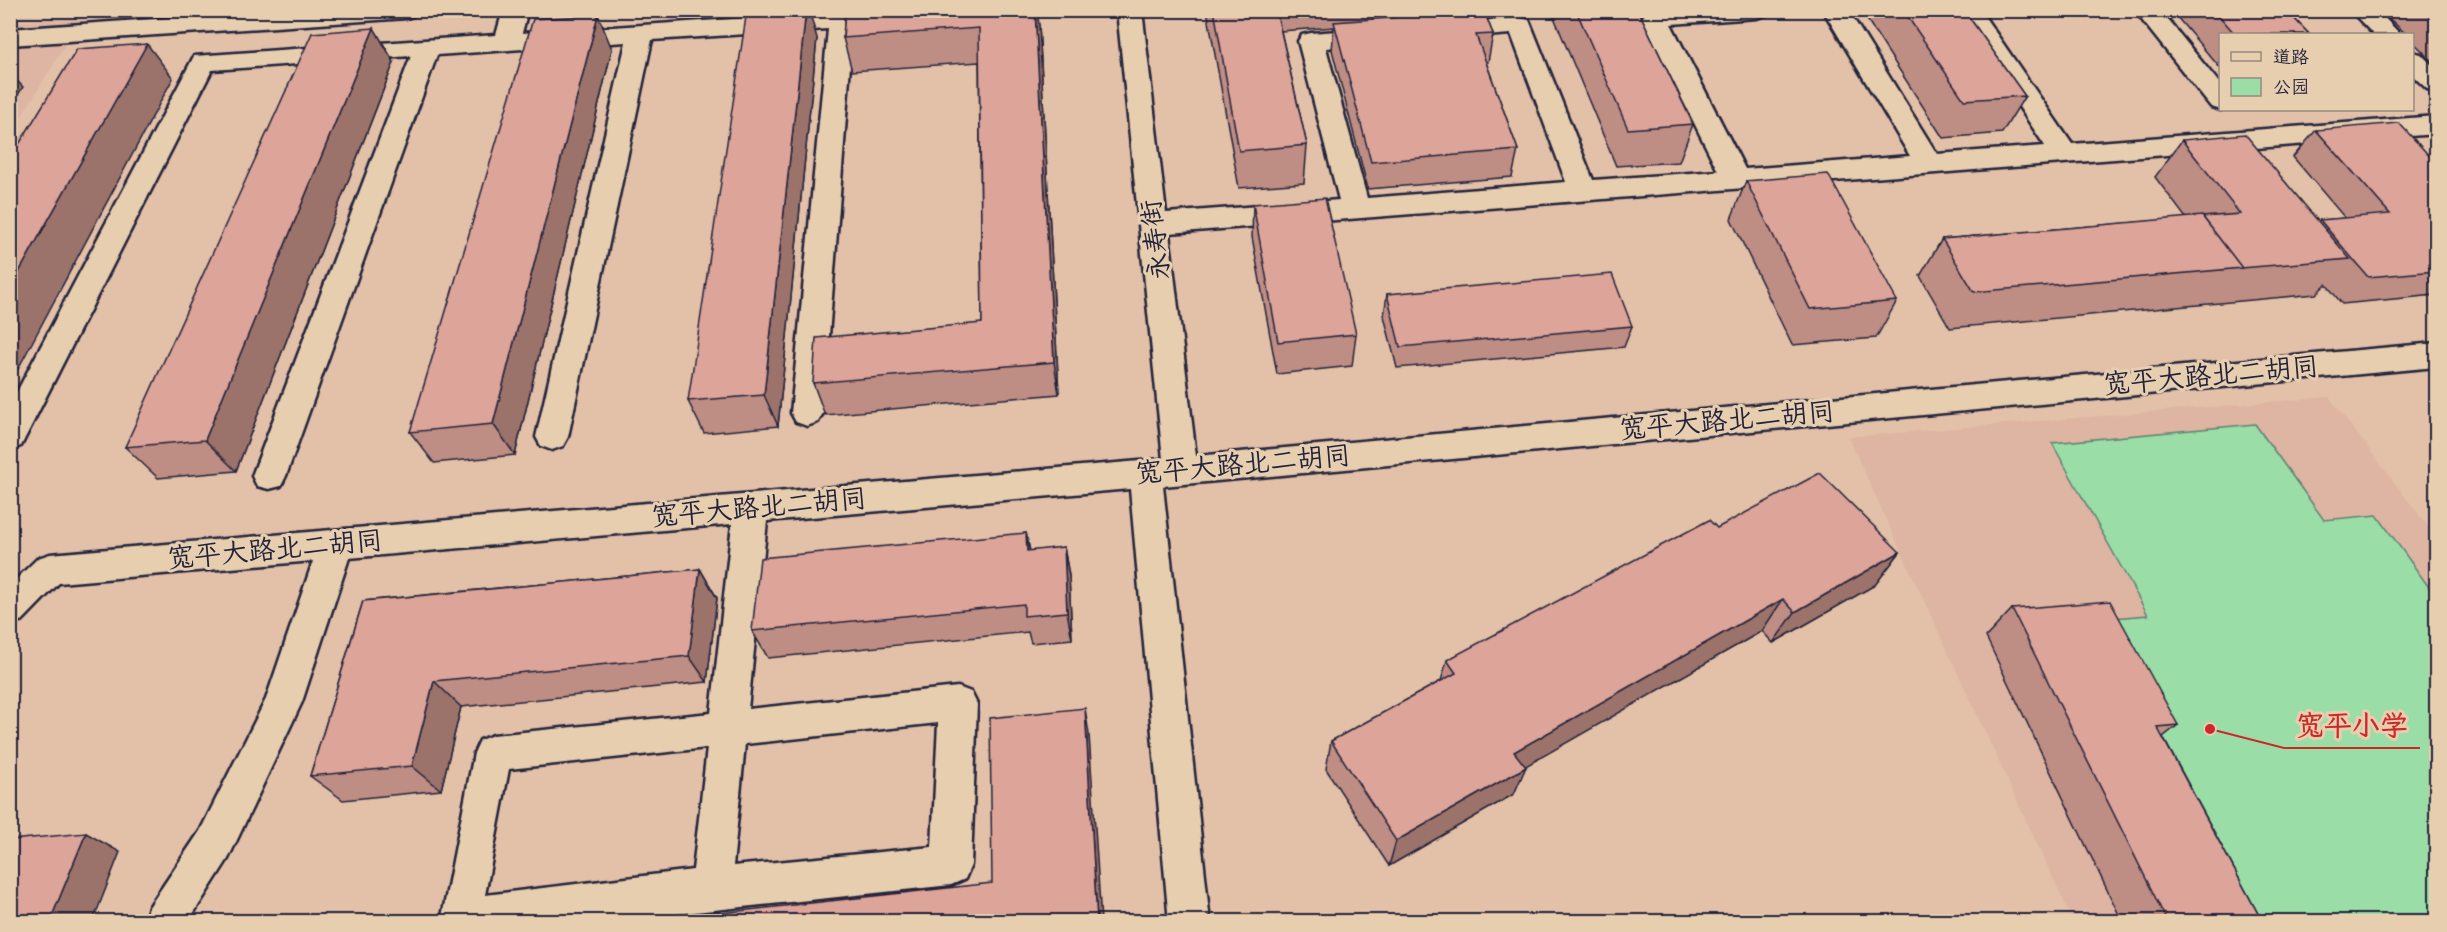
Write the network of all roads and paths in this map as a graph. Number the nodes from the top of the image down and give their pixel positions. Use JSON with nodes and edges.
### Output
{"nodes":[{"id":1,"x":407,"y":10,"type":"edge"},
{"id":2,"x":516,"y":10,"type":"edge"},
{"id":3,"x":1129,"y":10,"type":"edge"},
{"id":4,"x":1756,"y":10,"type":"edge"},
{"id":5,"x":1835,"y":10,"type":"edge"},
{"id":6,"x":1967,"y":10,"type":"edge"},
{"id":7,"x":2146,"y":10,"type":"edge"},
{"id":8,"x":2362,"y":10,"type":"edge"},
{"id":9,"x":911,"y":16,"type":"edge"},
{"id":10,"x":841,"y":20,"type":"junction"},
{"id":11,"x":105,"y":30,"type":"junction"},
{"id":12,"x":640,"y":33,"type":"junction"},
{"id":13,"x":2386,"y":33,"type":"edge"},
{"id":14,"x":10,"y":37,"type":"edge"},
{"id":15,"x":507,"y":42,"type":"junction"},
{"id":16,"x":427,"y":47,"type":"junction"},
{"id":17,"x":86,"y":60,"type":"edge"},
{"id":18,"x":2414,"y":62,"type":"edge"},
{"id":19,"x":2436,"y":83,"type":"edge"},
{"id":20,"x":2219,"y":100,"type":"edge"},
{"id":21,"x":2229,"y":111,"type":"edge"},
{"id":22,"x":2436,"y":125,"type":"edge"},
{"id":23,"x":2252,"y":139,"type":"junction"},
{"id":24,"x":2065,"y":154,"type":"junction"},
{"id":25,"x":1929,"y":164,"type":"junction"},
{"id":26,"x":1736,"y":179,"type":"junction"},
{"id":27,"x":1584,"y":191,"type":"junction"},
{"id":28,"x":1356,"y":209,"type":"junction"},
{"id":29,"x":1153,"y":225,"type":"junction"},
{"id":30,"x":2436,"y":355,"type":"edge"},
{"id":31,"x":807,"y":413,"type":"dead end"},
{"id":32,"x":10,"y":436,"type":"edge"},
{"id":33,"x":552,"y":436,"type":"dead end"},
{"id":34,"x":1181,"y":470,"type":"junction"},
{"id":35,"x":1145,"y":474,"type":"junction"},
{"id":36,"x":269,"y":476,"type":"dead end"},
{"id":37,"x":751,"y":507,"type":"junction"},
{"id":38,"x":336,"y":544,"type":"junction"},
{"id":39,"x":10,"y":609,"type":"edge"},
{"id":40,"x":728,"y":729,"type":"junction"},
{"id":41,"x":711,"y":888,"type":"junction"},
{"id":42,"x":164,"y":921,"type":"edge"},
{"id":43,"x":1190,"y":921,"type":"edge"}],
"edges":[{"from":1,"to":11,"type":"street"},
{"from":2,"to":15,"type":"street"},
{"from":3,"to":29,"type":"street","name":"永寿街"},
{"from":4,"to":26,"type":"street"},
{"from":5,"to":25,"type":"street"},
{"from":6,"to":24,"type":"street"},
{"from":7,"to":20,"type":"street"},
{"from":8,"to":13,"type":"street"},
{"from":9,"to":10,"type":"street"},
{"from":10,"to":12,"type":"street"},
{"from":10,"to":31,"type":"street"},
{"from":11,"to":14,"type":"street"},
{"from":11,"to":17,"type":"street"},
{"from":12,"to":15,"type":"street"},
{"from":12,"to":33,"type":"street"},
{"from":15,"to":16,"type":"street"},
{"from":16,"to":32,"type":"street"},
{"from":16,"to":36,"type":"street"},
{"from":18,"to":19,"type":"street"},
{"from":21,"to":23,"type":"street"},
{"from":22,"to":23,"type":"street"},
{"from":23,"to":24,"type":"street"},
{"from":24,"to":25,"type":"street"},
{"from":25,"to":26,"type":"street"},
{"from":26,"to":27,"type":"street"},
{"from":27,"to":28,"type":"street"},
{"from":27,"to":28,"type":"street"},
{"from":28,"to":29,"type":"street"},
{"from":29,"to":34,"type":"street","name":"永寿街"},
{"from":30,"to":34,"type":"street","name":"宽平大路北二胡同"},
{"from":34,"to":35,"type":"street","name":"宽平大路北二胡同"},
{"from":35,"to":37,"type":"street","name":"宽平大路北二胡同"},
{"from":35,"to":43,"type":"street"},
{"from":37,"to":38,"type":"street","name":"宽平大路北二胡同"},
{"from":37,"to":40,"type":"street"},
{"from":38,"to":39,"type":"street","name":"宽平大路北二胡同"},
{"from":38,"to":42,"type":"street"},
{"from":40,"to":41,"type":"street"},
{"from":40,"to":41,"type":"street"},
{"from":40,"to":41,"type":"street"}]}
